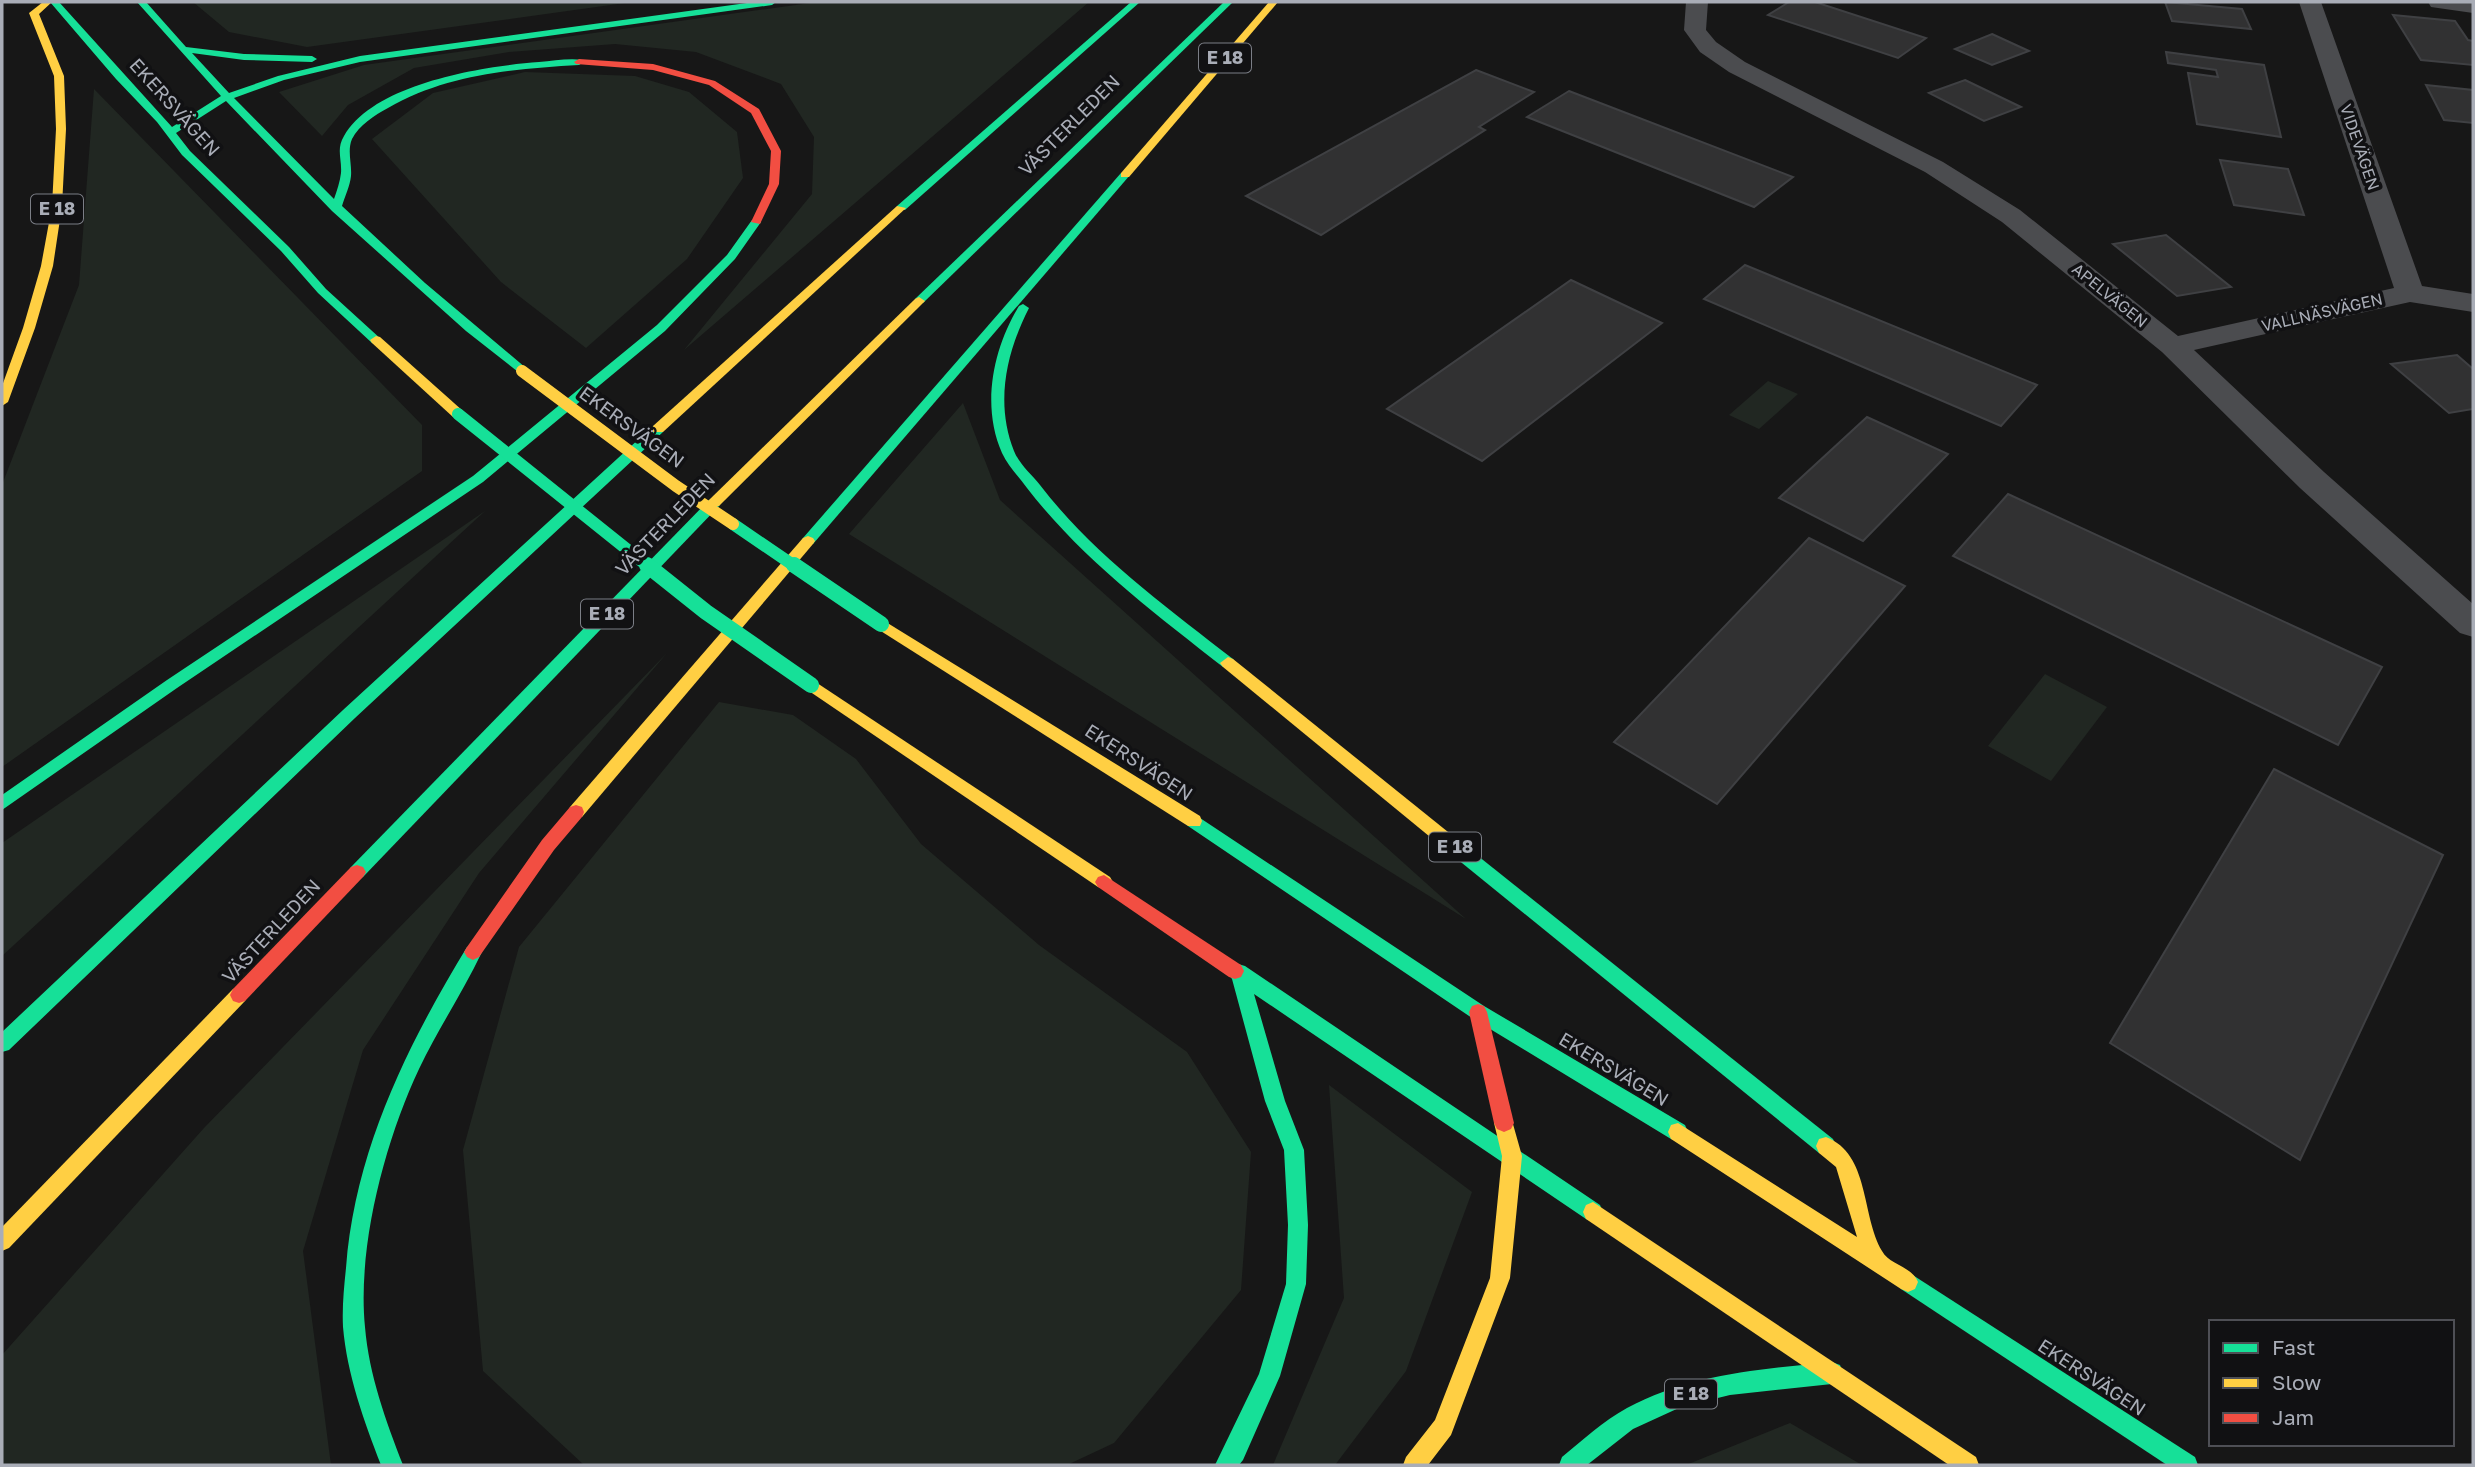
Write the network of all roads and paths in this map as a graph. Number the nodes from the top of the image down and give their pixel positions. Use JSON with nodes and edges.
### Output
{"nodes":[{"id":1,"x":48,"y":2,"type":"edge"},
{"id":2,"x":54,"y":2,"type":"edge"},
{"id":3,"x":141,"y":2,"type":"edge"},
{"id":4,"x":772,"y":2,"type":"edge"},
{"id":5,"x":1136,"y":2,"type":"edge"},
{"id":6,"x":1229,"y":2,"type":"edge"},
{"id":7,"x":1274,"y":2,"type":"edge"},
{"id":8,"x":1697,"y":2,"type":"edge"},
{"id":9,"x":2310,"y":2,"type":"edge"},
{"id":10,"x":2438,"y":2,"type":"edge"},
{"id":11,"x":2473,"y":6,"type":"edge"},
{"id":12,"x":183,"y":49,"type":"junction"},
{"id":13,"x":360,"y":59,"type":"junction"},
{"id":14,"x":226,"y":97,"type":"junction"},
{"id":15,"x":171,"y":132,"type":"junction"},
{"id":16,"x":336,"y":209,"type":"junction"},
{"id":17,"x":1042,"y":272,"type":"junction"},
{"id":18,"x":2410,"y":293,"type":"junction"},
{"id":19,"x":2473,"y":303,"type":"edge"},
{"id":20,"x":2172,"y":346,"type":"junction"},
{"id":21,"x":2,"y":402,"type":"edge"},
{"id":22,"x":2473,"y":624,"type":"edge"},
{"id":23,"x":2,"y":804,"type":"edge"},
{"id":24,"x":1239,"y":972,"type":"junction"},
{"id":25,"x":1478,"y":1012,"type":"junction"},
{"id":26,"x":2,"y":1044,"type":"edge"},
{"id":27,"x":1512,"y":1156,"type":"junction"},
{"id":28,"x":2,"y":1241,"type":"edge"},
{"id":29,"x":1873,"y":1257,"type":"junction"},
{"id":30,"x":1832,"y":1373,"type":"junction"},
{"id":31,"x":1961,"y":1461,"type":"edge"},
{"id":32,"x":392,"y":1465,"type":"edge"},
{"id":33,"x":1226,"y":1465,"type":"edge"},
{"id":34,"x":1415,"y":1465,"type":"edge"},
{"id":35,"x":1570,"y":1465,"type":"edge"},
{"id":36,"x":2187,"y":1465,"type":"edge"}],
"edges":[{"from":1,"to":21,"type":"main road","number":"E 18"},
{"from":2,"to":15,"type":"main road","name":"EKERSVÄGEN"},
{"from":3,"to":12,"type":"main road","name":"EKERSVÄGEN"},
{"from":4,"to":13,"type":"main road"},
{"from":5,"to":26,"type":"main road"},
{"from":6,"to":28,"type":"main road","name":"VÄSTERLEDEN","number":"E 18"},
{"from":7,"to":17,"type":"main road","number":"E 18"},
{"from":8,"to":20,"type":"street","name":"APELVÄGEN"},
{"from":9,"to":18,"type":"street","name":"VIDEVÄGEN"},
{"from":10,"to":11,"type":"street"},
{"from":12,"to":13,"type":"main road"},
{"from":12,"to":14,"type":"main road","name":"EKERSVÄGEN"},
{"from":13,"to":14,"type":"main road"},
{"from":14,"to":15,"type":"main road"},
{"from":14,"to":16,"type":"main road","name":"EKERSVÄGEN"},
{"from":15,"to":24,"type":"main road","name":"EKERSVÄGEN","bridge":true},
{"from":16,"to":23,"type":"main road"},
{"from":16,"to":25,"type":"main road","name":"EKERSVÄGEN","bridge":true},
{"from":17,"to":29,"type":"main road","number":"E 18"},
{"from":17,"to":32,"type":"main road","number":"E 18"},
{"from":18,"to":19,"type":"street","name":"VALLNÄSVÄGEN"},
{"from":18,"to":20,"type":"street","name":"VALLNÄSVÄGEN"},
{"from":20,"to":22,"type":"street","name":"APELVÄGEN"},
{"from":24,"to":27,"type":"main road","name":"EKERSVÄGEN"},
{"from":24,"to":33,"type":"main road"},
{"from":25,"to":27,"type":"main road"},
{"from":25,"to":29,"type":"main road","name":"EKERSVÄGEN"},
{"from":27,"to":30,"type":"main road","name":"EKERSVÄGEN"},
{"from":27,"to":34,"type":"main road"},
{"from":29,"to":36,"type":"main road","name":"EKERSVÄGEN"},
{"from":30,"to":31,"type":"main road","name":"EKERSVÄGEN"},
{"from":30,"to":35,"type":"main road","number":"E 18"}]}
